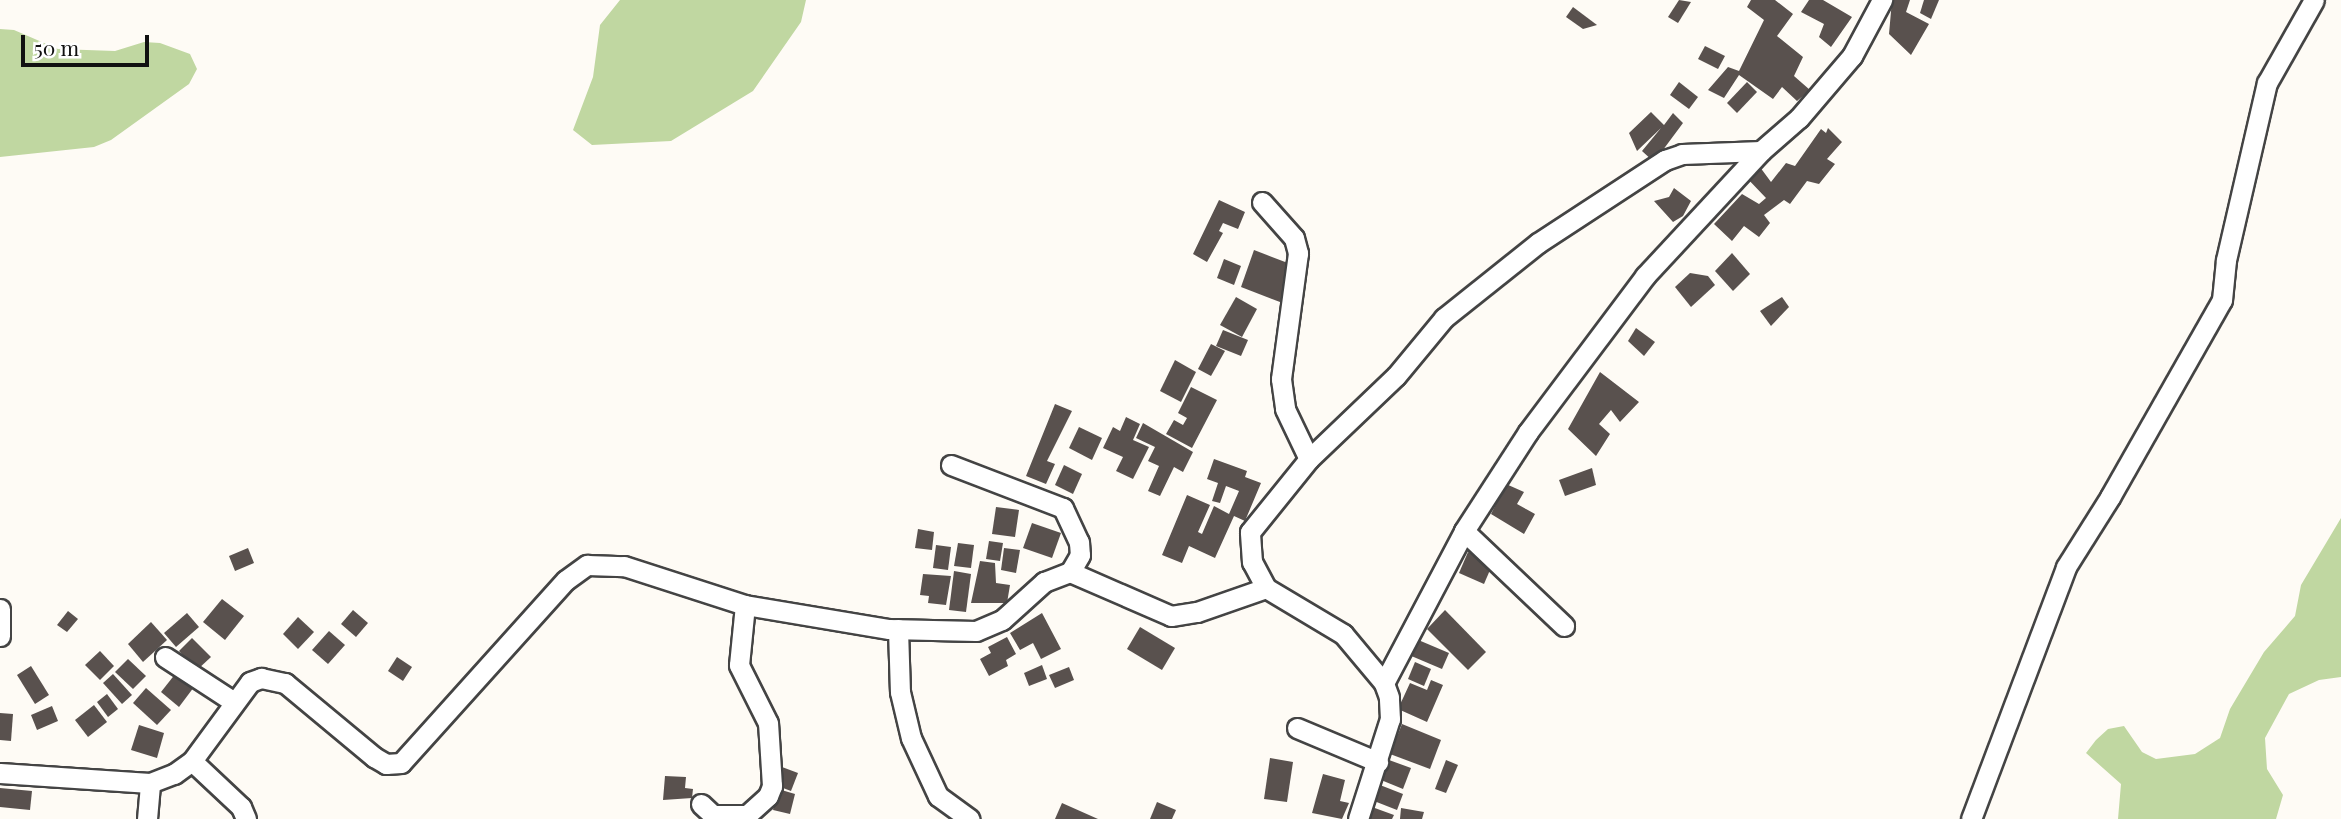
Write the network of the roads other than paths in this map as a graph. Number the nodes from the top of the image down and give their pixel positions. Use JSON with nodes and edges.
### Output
{"nodes":[{"id":1,"x":1882,"y":0,"type":"edge"},
{"id":2,"x":2314,"y":0,"type":"edge"},
{"id":3,"x":1761,"y":151,"type":"junction"},
{"id":4,"x":1262,"y":202,"type":"dead end"},
{"id":5,"x":1309,"y":459,"type":"junction"},
{"id":6,"x":951,"y":465,"type":"dead end"},
{"id":7,"x":1464,"y":531,"type":"junction"},
{"id":8,"x":1070,"y":572,"type":"junction"},
{"id":9,"x":1266,"y":587,"type":"junction"},
{"id":10,"x":745,"y":605,"type":"junction"},
{"id":11,"x":0,"y":609,"type":"edge"},
{"id":12,"x":1564,"y":626,"type":"dead end"},
{"id":13,"x":898,"y":629,"type":"junction"},
{"id":14,"x":0,"y":635,"type":"edge"},
{"id":15,"x":165,"y":657,"type":"dead end"},
{"id":16,"x":1384,"y":683,"type":"junction"},
{"id":17,"x":234,"y":702,"type":"junction"},
{"id":18,"x":1297,"y":728,"type":"dead end"},
{"id":19,"x":192,"y":761,"type":"junction"},
{"id":20,"x":1378,"y":762,"type":"junction"},
{"id":21,"x":0,"y":773,"type":"edge"},
{"id":22,"x":150,"y":783,"type":"junction"},
{"id":23,"x":701,"y":804,"type":"dead end"},
{"id":24,"x":147,"y":819,"type":"edge"},
{"id":25,"x":246,"y":819,"type":"edge"},
{"id":26,"x":971,"y":819,"type":"edge"},
{"id":27,"x":1358,"y":819,"type":"edge"},
{"id":28,"x":1971,"y":819,"type":"edge"}],
"edges":[{"from":1,"to":3,"type":"street"},
{"from":2,"to":28,"type":"street"},
{"from":3,"to":5,"type":"street"},
{"from":3,"to":7,"type":"street"},
{"from":4,"to":5,"type":"street"},
{"from":5,"to":9,"type":"street"},
{"from":6,"to":8,"type":"street"},
{"from":7,"to":12,"type":"street"},
{"from":7,"to":16,"type":"street"},
{"from":8,"to":9,"type":"street"},
{"from":8,"to":13,"type":"street"},
{"from":9,"to":16,"type":"street"},
{"from":10,"to":13,"type":"street"},
{"from":10,"to":17,"type":"street"},
{"from":10,"to":23,"type":"street"},
{"from":11,"to":14,"type":"street"},
{"from":13,"to":26,"type":"street"},
{"from":15,"to":17,"type":"street"},
{"from":16,"to":20,"type":"street"},
{"from":17,"to":19,"type":"street"},
{"from":18,"to":20,"type":"street"},
{"from":19,"to":22,"type":"street"},
{"from":19,"to":25,"type":"street"},
{"from":20,"to":27,"type":"street"},
{"from":21,"to":22,"type":"street"},
{"from":22,"to":24,"type":"street"}]}
